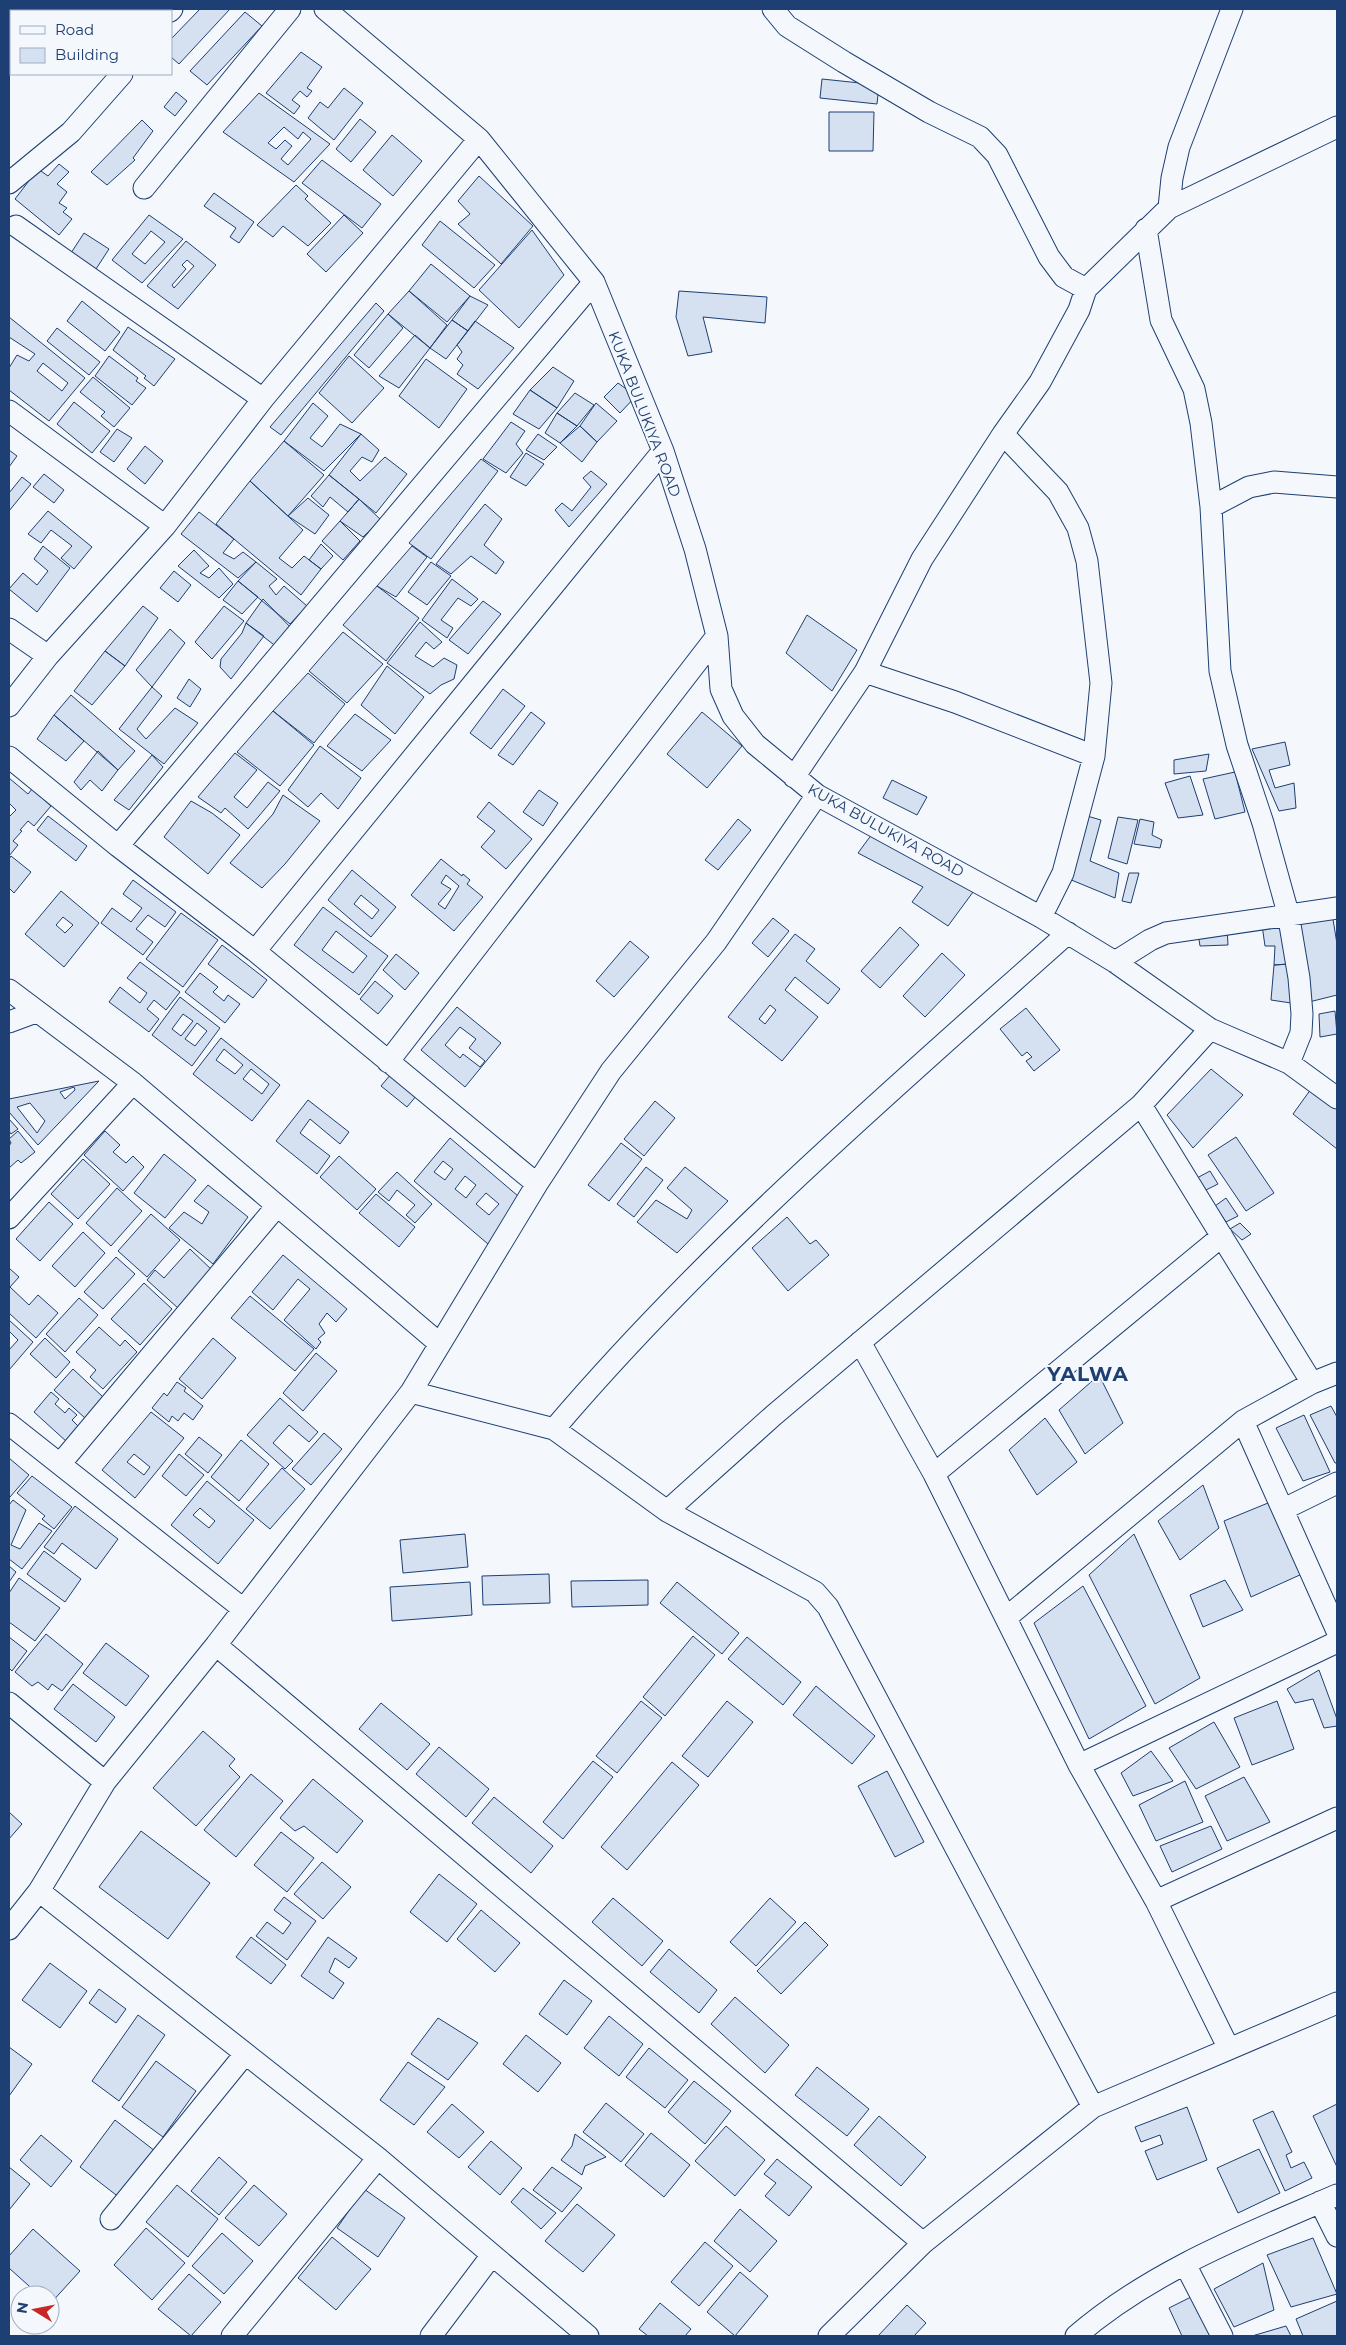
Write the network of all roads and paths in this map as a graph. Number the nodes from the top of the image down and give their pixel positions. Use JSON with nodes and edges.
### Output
{"nodes":[{"id":1,"x":290,"y":9,"type":"edge"},
{"id":2,"x":773,"y":9,"type":"edge"},
{"id":3,"x":1232,"y":9,"type":"edge"},
{"id":4,"x":329,"y":10,"type":"edge"},
{"id":5,"x":121,"y":75,"type":"edge"},
{"id":6,"x":1337,"y":127,"type":"edge"},
{"id":7,"x":479,"y":139,"type":"junction"},
{"id":8,"x":9,"y":183,"type":"edge"},
{"id":9,"x":144,"y":188,"type":"dead end"},
{"id":10,"x":1169,"y":208,"type":"junction"},
{"id":11,"x":16,"y":226,"type":"dead end"},
{"id":12,"x":1146,"y":229,"type":"junction"},
{"id":13,"x":594,"y":282,"type":"junction"},
{"id":14,"x":1086,"y":289,"type":"junction"},
{"id":15,"x":262,"y":399,"type":"junction"},
{"id":16,"x":9,"y":411,"type":"edge"},
{"id":17,"x":1003,"y":434,"type":"junction"},
{"id":18,"x":663,"y":451,"type":"junction"},
{"id":19,"x":1337,"y":487,"type":"edge"},
{"id":20,"x":1212,"y":507,"type":"junction"},
{"id":21,"x":164,"y":526,"type":"junction"},
{"id":22,"x":9,"y":629,"type":"edge"},
{"id":23,"x":717,"y":636,"type":"junction"},
{"id":24,"x":48,"y":656,"type":"junction"},
{"id":25,"x":865,"y":672,"type":"junction"},
{"id":26,"x":9,"y":706,"type":"edge"},
{"id":27,"x":9,"y":756,"type":"edge"},
{"id":28,"x":1094,"y":756,"type":"junction"},
{"id":29,"x":794,"y":777,"type":"junction"},
{"id":30,"x":817,"y":796,"type":"junction"},
{"id":31,"x":118,"y":846,"type":"junction"},
{"id":32,"x":1337,"y":908,"type":"edge"},
{"id":33,"x":1288,"y":913,"type":"junction"},
{"id":34,"x":1042,"y":916,"type":"junction"},
{"id":35,"x":1068,"y":933,"type":"junction"},
{"id":36,"x":255,"y":951,"type":"junction"},
{"id":37,"x":1115,"y":962,"type":"junction"},
{"id":38,"x":9,"y":990,"type":"edge"},
{"id":39,"x":36,"y":1012,"type":"junction"},
{"id":40,"x":9,"y":1022,"type":"edge"},
{"id":41,"x":1210,"y":1029,"type":"junction"},
{"id":42,"x":388,"y":1062,"type":"junction"},
{"id":43,"x":1289,"y":1063,"type":"junction"},
{"id":44,"x":133,"y":1083,"type":"junction"},
{"id":45,"x":1337,"y":1098,"type":"edge"},
{"id":46,"x":1141,"y":1105,"type":"junction"},
{"id":47,"x":536,"y":1184,"type":"junction"},
{"id":48,"x":277,"y":1206,"type":"junction"},
{"id":49,"x":9,"y":1218,"type":"edge"},
{"id":50,"x":1222,"y":1236,"type":"junction"},
{"id":51,"x":860,"y":1342,"type":"junction"},
{"id":52,"x":440,"y":1344,"type":"junction"},
{"id":53,"x":1337,"y":1373,"type":"edge"},
{"id":54,"x":1312,"y":1383,"type":"junction"},
{"id":55,"x":411,"y":1392,"type":"junction"},
{"id":56,"x":1243,"y":1421,"type":"junction"},
{"id":57,"x":9,"y":1424,"type":"edge"},
{"id":58,"x":554,"y":1429,"type":"junction"},
{"id":59,"x":60,"y":1464,"type":"junction"},
{"id":60,"x":934,"y":1474,"type":"junction"},
{"id":61,"x":1337,"y":1483,"type":"edge"},
{"id":62,"x":1284,"y":1509,"type":"junction"},
{"id":63,"x":667,"y":1512,"type":"junction"},
{"id":64,"x":242,"y":1608,"type":"junction"},
{"id":65,"x":1007,"y":1617,"type":"junction"},
{"id":66,"x":1337,"y":1632,"type":"edge"},
{"id":67,"x":1337,"y":1642,"type":"edge"},
{"id":68,"x":216,"y":1645,"type":"junction"},
{"id":69,"x":9,"y":1703,"type":"edge"},
{"id":70,"x":1079,"y":1765,"type":"junction"},
{"id":71,"x":105,"y":1782,"type":"junction"},
{"id":72,"x":1337,"y":1818,"type":"edge"},
{"id":73,"x":39,"y":1891,"type":"junction"},
{"id":74,"x":1156,"y":1901,"type":"junction"},
{"id":75,"x":9,"y":1929,"type":"edge"},
{"id":76,"x":1337,"y":2003,"type":"edge"},
{"id":77,"x":1229,"y":2049,"type":"junction"},
{"id":78,"x":245,"y":2054,"type":"junction"},
{"id":79,"x":1093,"y":2106,"type":"junction"},
{"id":80,"x":378,"y":2158,"type":"junction"},
{"id":81,"x":1329,"y":2198,"type":"edge"},
{"id":82,"x":111,"y":2219,"type":"dead end"},
{"id":83,"x":1337,"y":2236,"type":"edge"},
{"id":84,"x":923,"y":2243,"type":"junction"},
{"id":85,"x":492,"y":2255,"type":"junction"},
{"id":86,"x":1185,"y":2264,"type":"junction"},
{"id":87,"x":833,"y":2335,"type":"edge"},
{"id":88,"x":232,"y":2336,"type":"edge"},
{"id":89,"x":431,"y":2336,"type":"edge"},
{"id":90,"x":588,"y":2336,"type":"edge"},
{"id":91,"x":1076,"y":2336,"type":"edge"},
{"id":92,"x":1222,"y":2336,"type":"edge"}],
"edges":[{"from":1,"to":9,"type":"street"},
{"from":2,"to":14,"type":"street"},
{"from":3,"to":10,"type":"street"},
{"from":4,"to":7,"type":"street","name":"KUKA BULUKIYA ROAD"},
{"from":5,"to":8,"type":"street"},
{"from":6,"to":10,"type":"street"},
{"from":7,"to":13,"type":"street","name":"KUKA BULUKIYA ROAD"},
{"from":7,"to":15,"type":"street"},
{"from":10,"to":12,"type":"street"},
{"from":11,"to":15,"type":"street"},
{"from":12,"to":14,"type":"street"},
{"from":12,"to":20,"type":"street"},
{"from":13,"to":18,"type":"street","name":"KUKA BULUKIYA ROAD"},
{"from":13,"to":31,"type":"street"},
{"from":14,"to":17,"type":"street"},
{"from":15,"to":21,"type":"street"},
{"from":16,"to":21,"type":"street"},
{"from":17,"to":25,"type":"street"},
{"from":17,"to":28,"type":"street"},
{"from":18,"to":23,"type":"street","name":"KUKA BULUKIYA ROAD"},
{"from":18,"to":36,"type":"street"},
{"from":19,"to":20,"type":"street"},
{"from":20,"to":33,"type":"street"},
{"from":21,"to":24,"type":"street"},
{"from":22,"to":24,"type":"street"},
{"from":23,"to":29,"type":"street","name":"KUKA BULUKIYA ROAD"},
{"from":23,"to":42,"type":"street"},
{"from":24,"to":26,"type":"street"},
{"from":25,"to":28,"type":"street"},
{"from":25,"to":29,"type":"street"},
{"from":27,"to":31,"type":"street"},
{"from":28,"to":34,"type":"street"},
{"from":29,"to":30,"type":"street","name":"KUKA BULUKIYA ROAD"},
{"from":30,"to":34,"type":"street","name":"KUKA BULUKIYA ROAD"},
{"from":30,"to":47,"type":"street"},
{"from":31,"to":36,"type":"street"},
{"from":32,"to":33,"type":"street"},
{"from":33,"to":37,"type":"street"},
{"from":33,"to":43,"type":"street"},
{"from":34,"to":35,"type":"street","name":"KUKA BULUKIYA ROAD"},
{"from":35,"to":37,"type":"street","name":"KUKA BULUKIYA ROAD"},
{"from":35,"to":58,"type":"street"},
{"from":36,"to":42,"type":"street"},
{"from":37,"to":41,"type":"street","name":"KUKA BULUKIYA ROAD"},
{"from":38,"to":39,"type":"street"},
{"from":39,"to":40,"type":"street"},
{"from":39,"to":44,"type":"street"},
{"from":41,"to":43,"type":"street","name":"KUKA BULUKIYA ROAD"},
{"from":41,"to":46,"type":"street"},
{"from":42,"to":47,"type":"street"},
{"from":43,"to":45,"type":"street","name":"KUKA BULUKIYA ROAD"},
{"from":44,"to":48,"type":"street"},
{"from":44,"to":49,"type":"street"},
{"from":46,"to":50,"type":"street"},
{"from":46,"to":51,"type":"street"},
{"from":47,"to":52,"type":"street"},
{"from":48,"to":52,"type":"street"},
{"from":48,"to":59,"type":"street"},
{"from":50,"to":54,"type":"street"},
{"from":50,"to":60,"type":"street"},
{"from":51,"to":60,"type":"street"},
{"from":51,"to":63,"type":"street"},
{"from":52,"to":55,"type":"street"},
{"from":53,"to":54,"type":"street"},
{"from":54,"to":56,"type":"street"},
{"from":55,"to":58,"type":"street"},
{"from":55,"to":64,"type":"street"},
{"from":56,"to":62,"type":"street"},
{"from":56,"to":65,"type":"street"},
{"from":57,"to":59,"type":"street"},
{"from":58,"to":63,"type":"street"},
{"from":59,"to":64,"type":"street"},
{"from":60,"to":65,"type":"street"},
{"from":61,"to":62,"type":"street"},
{"from":62,"to":66,"type":"street"},
{"from":63,"to":79,"type":"street"},
{"from":64,"to":68,"type":"street"},
{"from":65,"to":70,"type":"street"},
{"from":67,"to":70,"type":"street"},
{"from":68,"to":71,"type":"street"},
{"from":68,"to":84,"type":"street"},
{"from":69,"to":71,"type":"street"},
{"from":70,"to":74,"type":"street"},
{"from":71,"to":73,"type":"street"},
{"from":72,"to":74,"type":"street"},
{"from":73,"to":75,"type":"street"},
{"from":73,"to":78,"type":"street"},
{"from":74,"to":77,"type":"street"},
{"from":76,"to":77,"type":"street"},
{"from":77,"to":79,"type":"street"},
{"from":78,"to":80,"type":"street"},
{"from":78,"to":82,"type":"street"},
{"from":79,"to":84,"type":"street"},
{"from":80,"to":85,"type":"street"},
{"from":80,"to":88,"type":"street"},
{"from":81,"to":83,"type":"street"},
{"from":81,"to":86,"type":"street"},
{"from":84,"to":87,"type":"street"},
{"from":85,"to":89,"type":"street"},
{"from":85,"to":90,"type":"street"},
{"from":86,"to":91,"type":"street"},
{"from":86,"to":92,"type":"street"}]}
